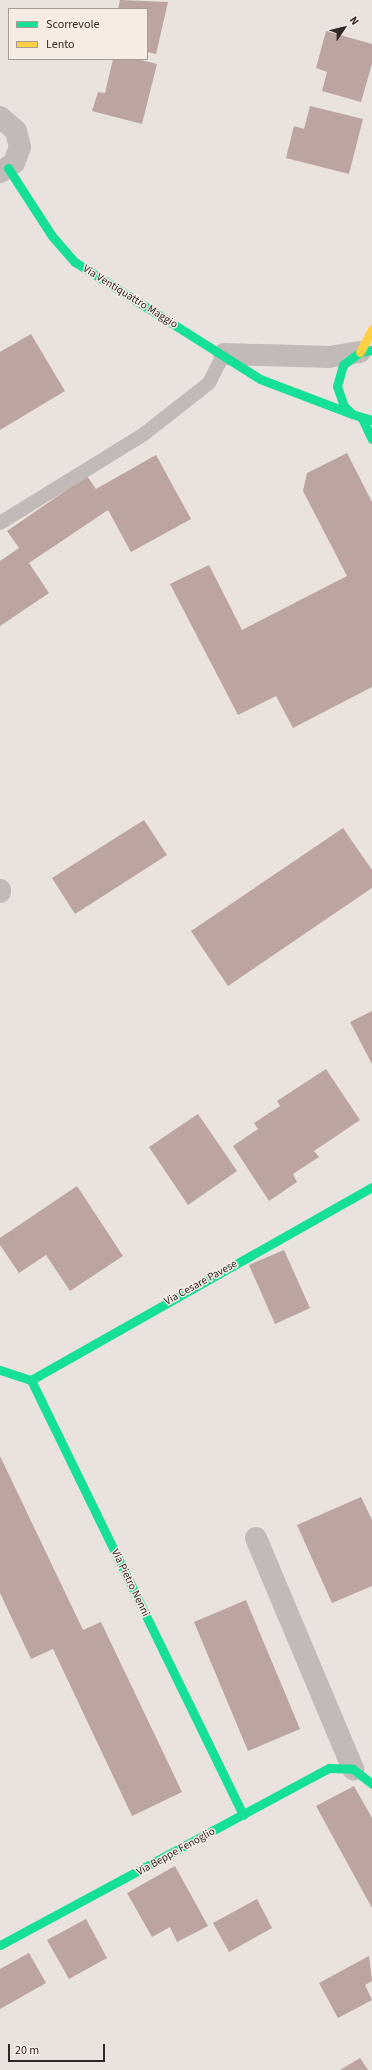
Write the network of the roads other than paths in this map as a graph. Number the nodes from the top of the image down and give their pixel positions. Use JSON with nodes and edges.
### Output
{"nodes":[{"id":1,"x":0,"y":117,"type":"edge"},
{"id":2,"x":4,"y":170,"type":"edge"},
{"id":3,"x":372,"y":329,"type":"edge"},
{"id":4,"x":366,"y":351,"type":"edge"},
{"id":5,"x":224,"y":354,"type":"junction"},
{"id":6,"x":352,"y":414,"type":"junction"},
{"id":7,"x":362,"y":418,"type":"junction"},
{"id":8,"x":372,"y":420,"type":"edge"},
{"id":9,"x":372,"y":439,"type":"edge"},
{"id":10,"x":0,"y":523,"type":"edge"},
{"id":11,"x":372,"y":1187,"type":"edge"},
{"id":12,"x":0,"y":1370,"type":"edge"},
{"id":13,"x":31,"y":1380,"type":"junction"},
{"id":14,"x":256,"y":1538,"type":"dead end"},
{"id":15,"x":353,"y":1769,"type":"junction"},
{"id":16,"x":372,"y":1784,"type":"edge"},
{"id":17,"x":243,"y":1815,"type":"junction"},
{"id":18,"x":0,"y":1945,"type":"edge"}],
"edges":[{"from":1,"to":2,"type":"street"},
{"from":2,"to":5,"type":"street","name":"Via Ventiquattro Maggio"},
{"from":3,"to":4,"type":"street"},
{"from":4,"to":5,"type":"street","name":"Via Ventiquattro Maggio"},
{"from":4,"to":6,"type":"street"},
{"from":5,"to":6,"type":"street","name":"Via Ventiquattro Maggio"},
{"from":5,"to":10,"type":"lane"},
{"from":6,"to":7,"type":"street","name":"Via Ventiquattro Maggio"},
{"from":7,"to":8,"type":"street","name":"Via Ventiquattro Maggio"},
{"from":7,"to":9,"type":"street"},
{"from":11,"to":13,"type":"street","name":"Via Cesare Pavese"},
{"from":12,"to":13,"type":"street"},
{"from":13,"to":17,"type":"street","name":"Via Pietro Nenni"},
{"from":14,"to":15,"type":"street"},
{"from":15,"to":16,"type":"street"},
{"from":15,"to":17,"type":"street","name":"Via Beppe Fenoglio"},
{"from":17,"to":18,"type":"street","name":"Via Beppe Fenoglio"}]}
